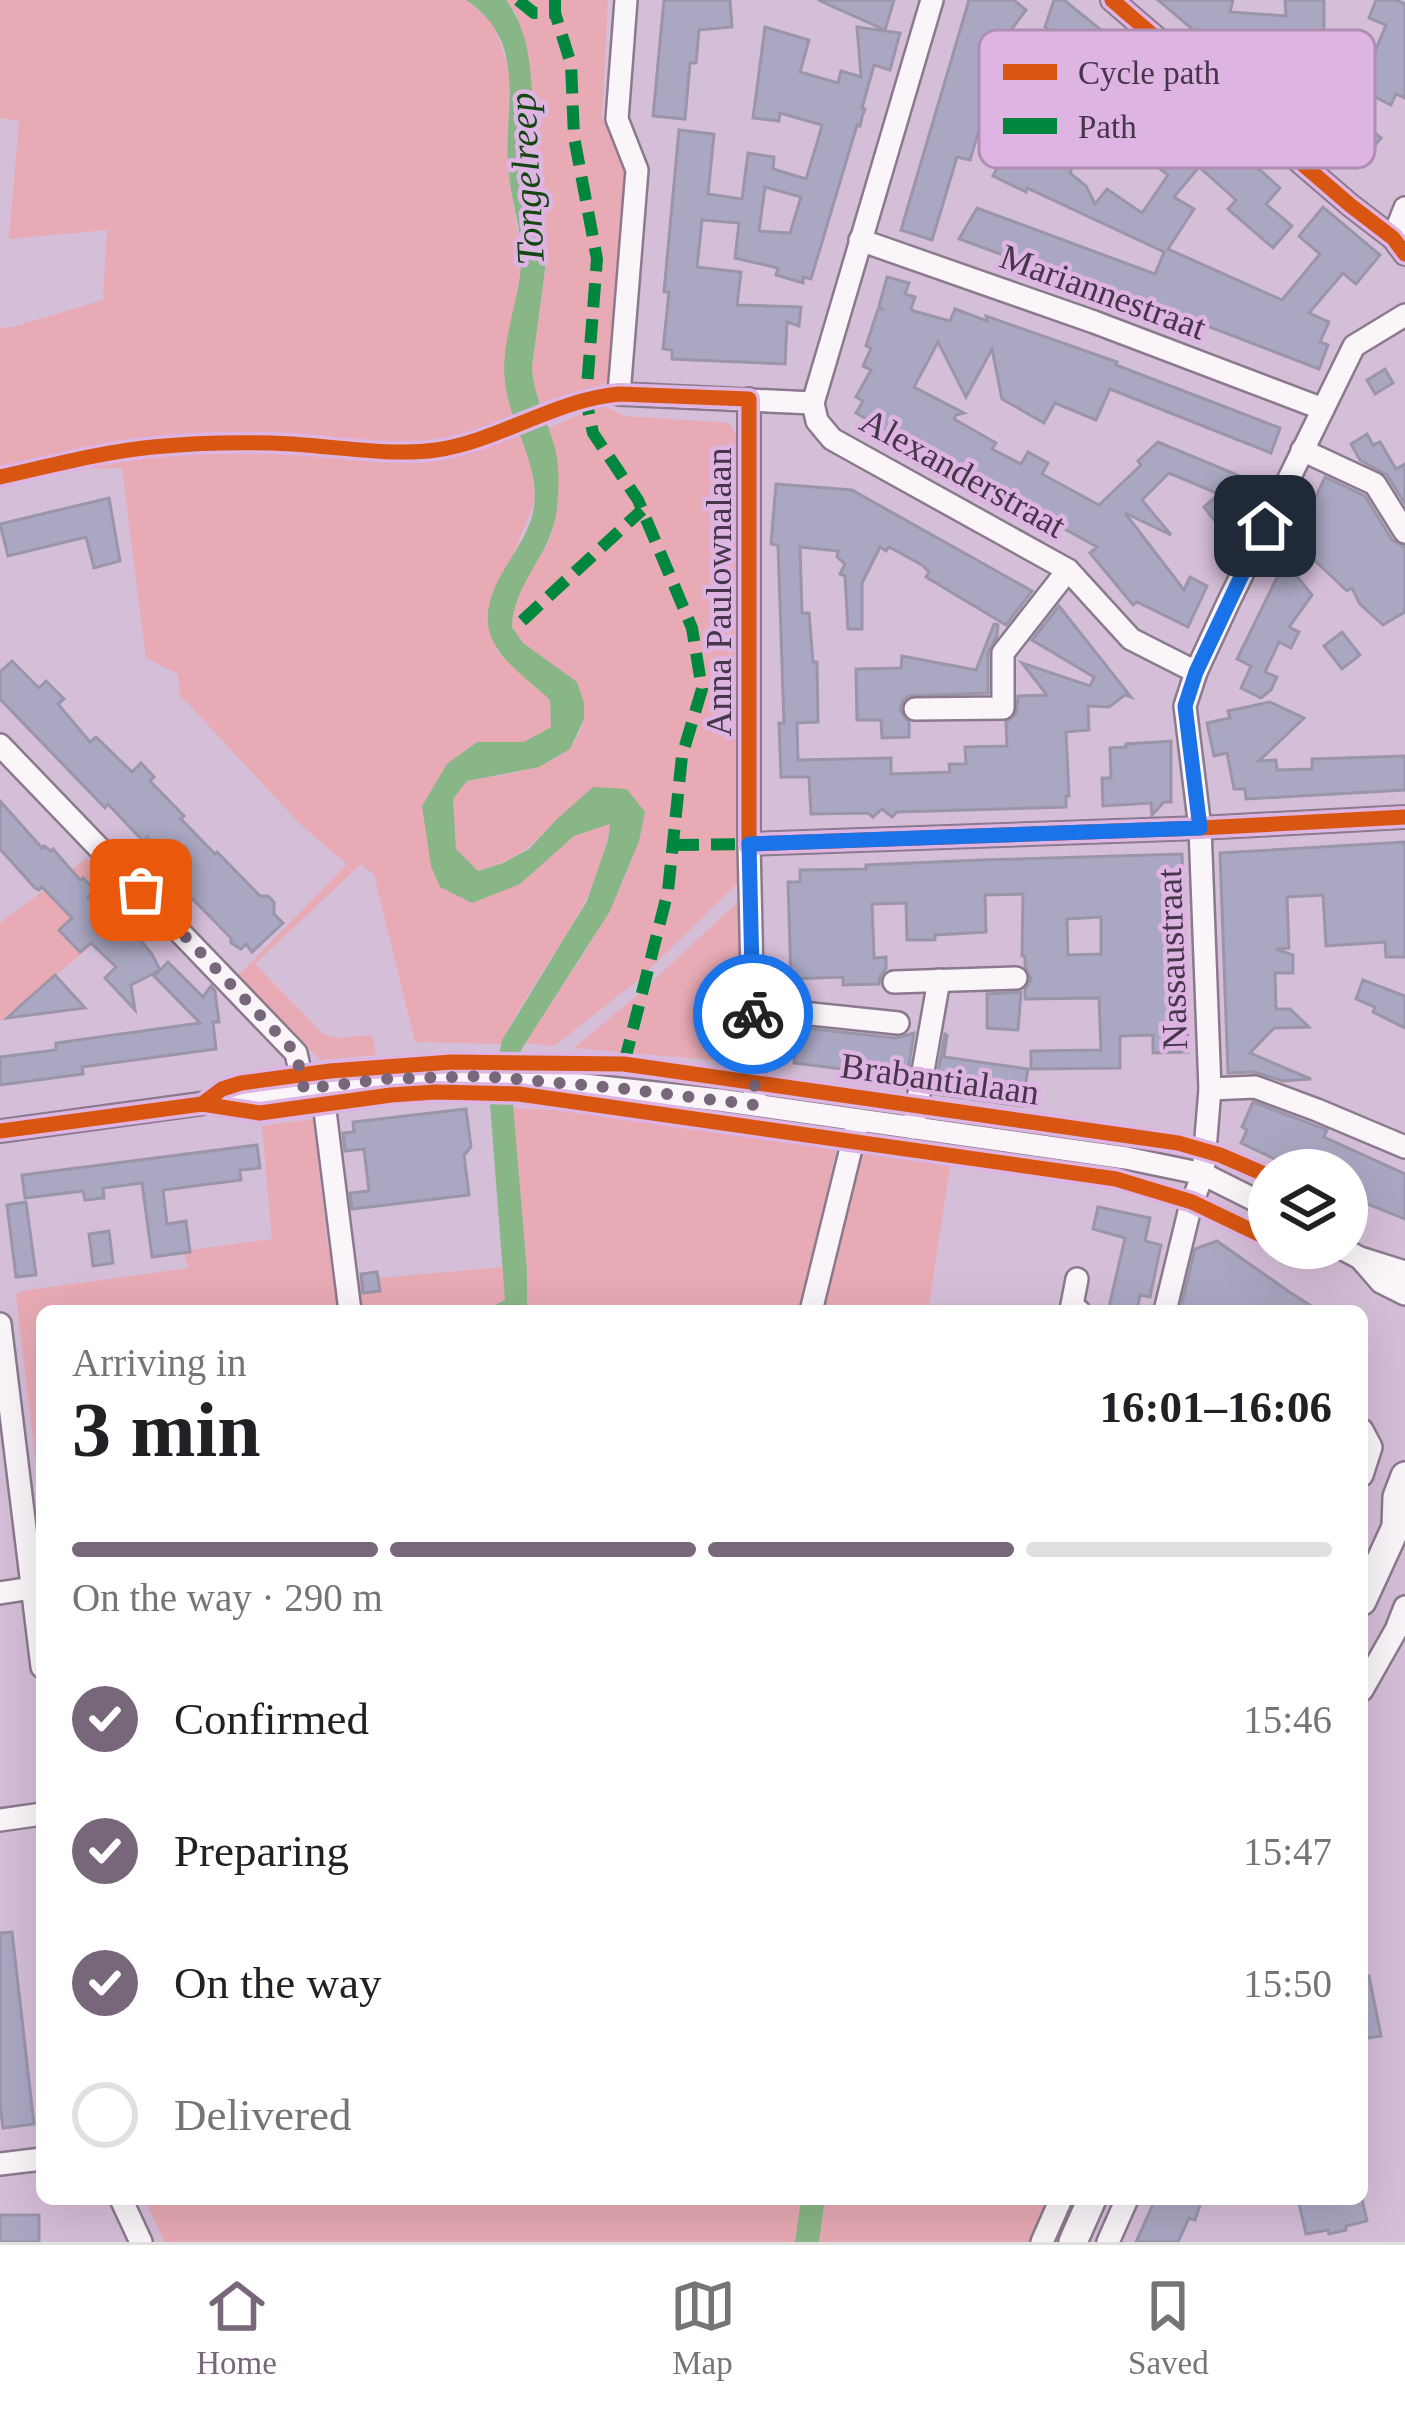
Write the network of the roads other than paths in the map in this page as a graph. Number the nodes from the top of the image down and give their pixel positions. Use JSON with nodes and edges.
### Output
{"nodes":[{"id":1,"x":626,"y":0,"type":"edge"},
{"id":2,"x":932,"y":0,"type":"edge"},
{"id":3,"x":1112,"y":0,"type":"edge"},
{"id":4,"x":1147,"y":30,"type":"edge"},
{"id":5,"x":1307,"y":168,"type":"edge"},
{"id":6,"x":1405,"y":208,"type":"edge"},
{"id":7,"x":860,"y":240,"type":"junction"},
{"id":8,"x":1399,"y":246,"type":"edge"},
{"id":9,"x":1405,"y":314,"type":"edge"},
{"id":10,"x":749,"y":399,"type":"junction"},
{"id":11,"x":813,"y":403,"type":"junction"},
{"id":12,"x":1323,"y":409,"type":"junction"},
{"id":13,"x":1303,"y":450,"type":"junction"},
{"id":14,"x":1405,"y":532,"type":"edge"},
{"id":15,"x":1069,"y":570,"type":"junction"},
{"id":16,"x":1196,"y":672,"type":"junction"},
{"id":17,"x":915,"y":709,"type":"dead end"},
{"id":18,"x":0,"y":745,"type":"edge"},
{"id":19,"x":1405,"y":817,"type":"edge"},
{"id":20,"x":1200,"y":828,"type":"junction"},
{"id":21,"x":749,"y":844,"type":"junction"},
{"id":22,"x":1016,"y":978,"type":"dead end"},
{"id":23,"x":939,"y":980,"type":"junction"},
{"id":24,"x":894,"y":982,"type":"dead end"},
{"id":25,"x":753,"y":1008,"type":"junction"},
{"id":26,"x":898,"y":1024,"type":"dead end"},
{"id":27,"x":313,"y":1088,"type":"junction"},
{"id":28,"x":1210,"y":1089,"type":"junction"},
{"id":29,"x":755,"y":1105,"type":"junction"},
{"id":30,"x":858,"y":1120,"type":"junction"},
{"id":31,"x":913,"y":1128,"type":"junction"},
{"id":32,"x":0,"y":1131,"type":"edge"},
{"id":33,"x":1405,"y":1148,"type":"edge"},
{"id":34,"x":1203,"y":1174,"type":"junction"},
{"id":35,"x":1248,"y":1196,"type":"edge"},
{"id":36,"x":1368,"y":1259,"type":"edge"},
{"id":37,"x":1368,"y":1269,"type":"edge"},
{"id":38,"x":1405,"y":1272,"type":"edge"},
{"id":39,"x":1076,"y":1279,"type":"dead end"},
{"id":40,"x":1405,"y":1294,"type":"edge"},
{"id":41,"x":349,"y":1305,"type":"edge"},
{"id":42,"x":812,"y":1305,"type":"edge"},
{"id":43,"x":1072,"y":1305,"type":"edge"},
{"id":44,"x":1166,"y":1305,"type":"edge"},
{"id":45,"x":0,"y":1324,"type":"edge"},
{"id":46,"x":3,"y":1369,"type":"edge"},
{"id":47,"x":1405,"y":1476,"type":"edge"},
{"id":48,"x":1400,"y":1521,"type":"edge"},
{"id":49,"x":32,"y":1588,"type":"junction"},
{"id":50,"x":1368,"y":1588,"type":"edge"},
{"id":51,"x":0,"y":1593,"type":"edge"},
{"id":52,"x":1405,"y":1607,"type":"edge"},
{"id":53,"x":36,"y":1620,"type":"edge"},
{"id":54,"x":1368,"y":1679,"type":"edge"},
{"id":55,"x":36,"y":1813,"type":"edge"},
{"id":56,"x":0,"y":1820,"type":"edge"},
{"id":57,"x":36,"y":2160,"type":"edge"},
{"id":58,"x":0,"y":2164,"type":"edge"},
{"id":59,"x":124,"y":2205,"type":"edge"},
{"id":60,"x":1058,"y":2205,"type":"edge"},
{"id":61,"x":1089,"y":2205,"type":"edge"},
{"id":62,"x":1124,"y":2205,"type":"edge"},
{"id":63,"x":141,"y":2242,"type":"edge"},
{"id":64,"x":1042,"y":2242,"type":"edge"},
{"id":65,"x":1073,"y":2242,"type":"edge"},
{"id":66,"x":1108,"y":2242,"type":"edge"}],
"edges":[{"from":1,"to":10,"type":"street","name":"Anna Paulownalaan"},
{"from":2,"to":7,"type":"street","name":"Alexanderstraat"},
{"from":3,"to":4,"type":"street"},
{"from":5,"to":8,"type":"street"},
{"from":6,"to":8,"type":"street"},
{"from":7,"to":11,"type":"street","name":"Alexanderstraat"},
{"from":7,"to":12,"type":"street","name":"Mariannestraat"},
{"from":9,"to":12,"type":"street","name":"Nassaustraat"},
{"from":10,"to":11,"type":"street","name":"Anna Paulownalaan"},
{"from":10,"to":21,"type":"street","name":"Anna Paulownalaan"},
{"from":11,"to":15,"type":"street","name":"Alexanderstraat"},
{"from":12,"to":13,"type":"street","name":"Nassaustraat"},
{"from":13,"to":14,"type":"street"},
{"from":13,"to":16,"type":"street","name":"Nassaustraat"},
{"from":15,"to":16,"type":"street","name":"Alexanderstraat"},
{"from":15,"to":17,"type":"street"},
{"from":16,"to":20,"type":"street","name":"Nassaustraat"},
{"from":18,"to":27,"type":"street"},
{"from":19,"to":20,"type":"street"},
{"from":20,"to":21,"type":"street"},
{"from":20,"to":28,"type":"street","name":"Nassaustraat"},
{"from":21,"to":25,"type":"street","name":"Anna Paulownalaan"},
{"from":22,"to":23,"type":"street"},
{"from":23,"to":24,"type":"street"},
{"from":23,"to":31,"type":"street","name":"Brabantialaan"},
{"from":25,"to":26,"type":"street"},
{"from":25,"to":29,"type":"street","name":"Anna Paulownalaan"},
{"from":27,"to":29,"type":"street","name":"Brabantialaan"},
{"from":27,"to":32,"type":"street","name":"Brabantialaan"},
{"from":27,"to":41,"type":"street"},
{"from":28,"to":33,"type":"street"},
{"from":28,"to":34,"type":"street","name":"Nassaustraat"},
{"from":29,"to":30,"type":"street","name":"Brabantialaan"},
{"from":30,"to":31,"type":"street","name":"Brabantialaan"},
{"from":30,"to":42,"type":"street"},
{"from":31,"to":34,"type":"street","name":"Brabantialaan"},
{"from":34,"to":35,"type":"street","name":"Brabantialaan"},
{"from":34,"to":44,"type":"street","name":"Nassaustraat"},
{"from":36,"to":38,"type":"street"},
{"from":37,"to":40,"type":"street"},
{"from":39,"to":43,"type":"street"},
{"from":45,"to":46,"type":"street"},
{"from":46,"to":49,"type":"street"},
{"from":47,"to":48,"type":"main road"},
{"from":48,"to":50,"type":"main road"},
{"from":49,"to":51,"type":"street"},
{"from":49,"to":53,"type":"street"},
{"from":52,"to":54,"type":"street"},
{"from":55,"to":56,"type":"street"},
{"from":57,"to":58,"type":"street"},
{"from":59,"to":63,"type":"street"},
{"from":60,"to":64,"type":"street"},
{"from":61,"to":65,"type":"main road"},
{"from":62,"to":66,"type":"street"}]}
